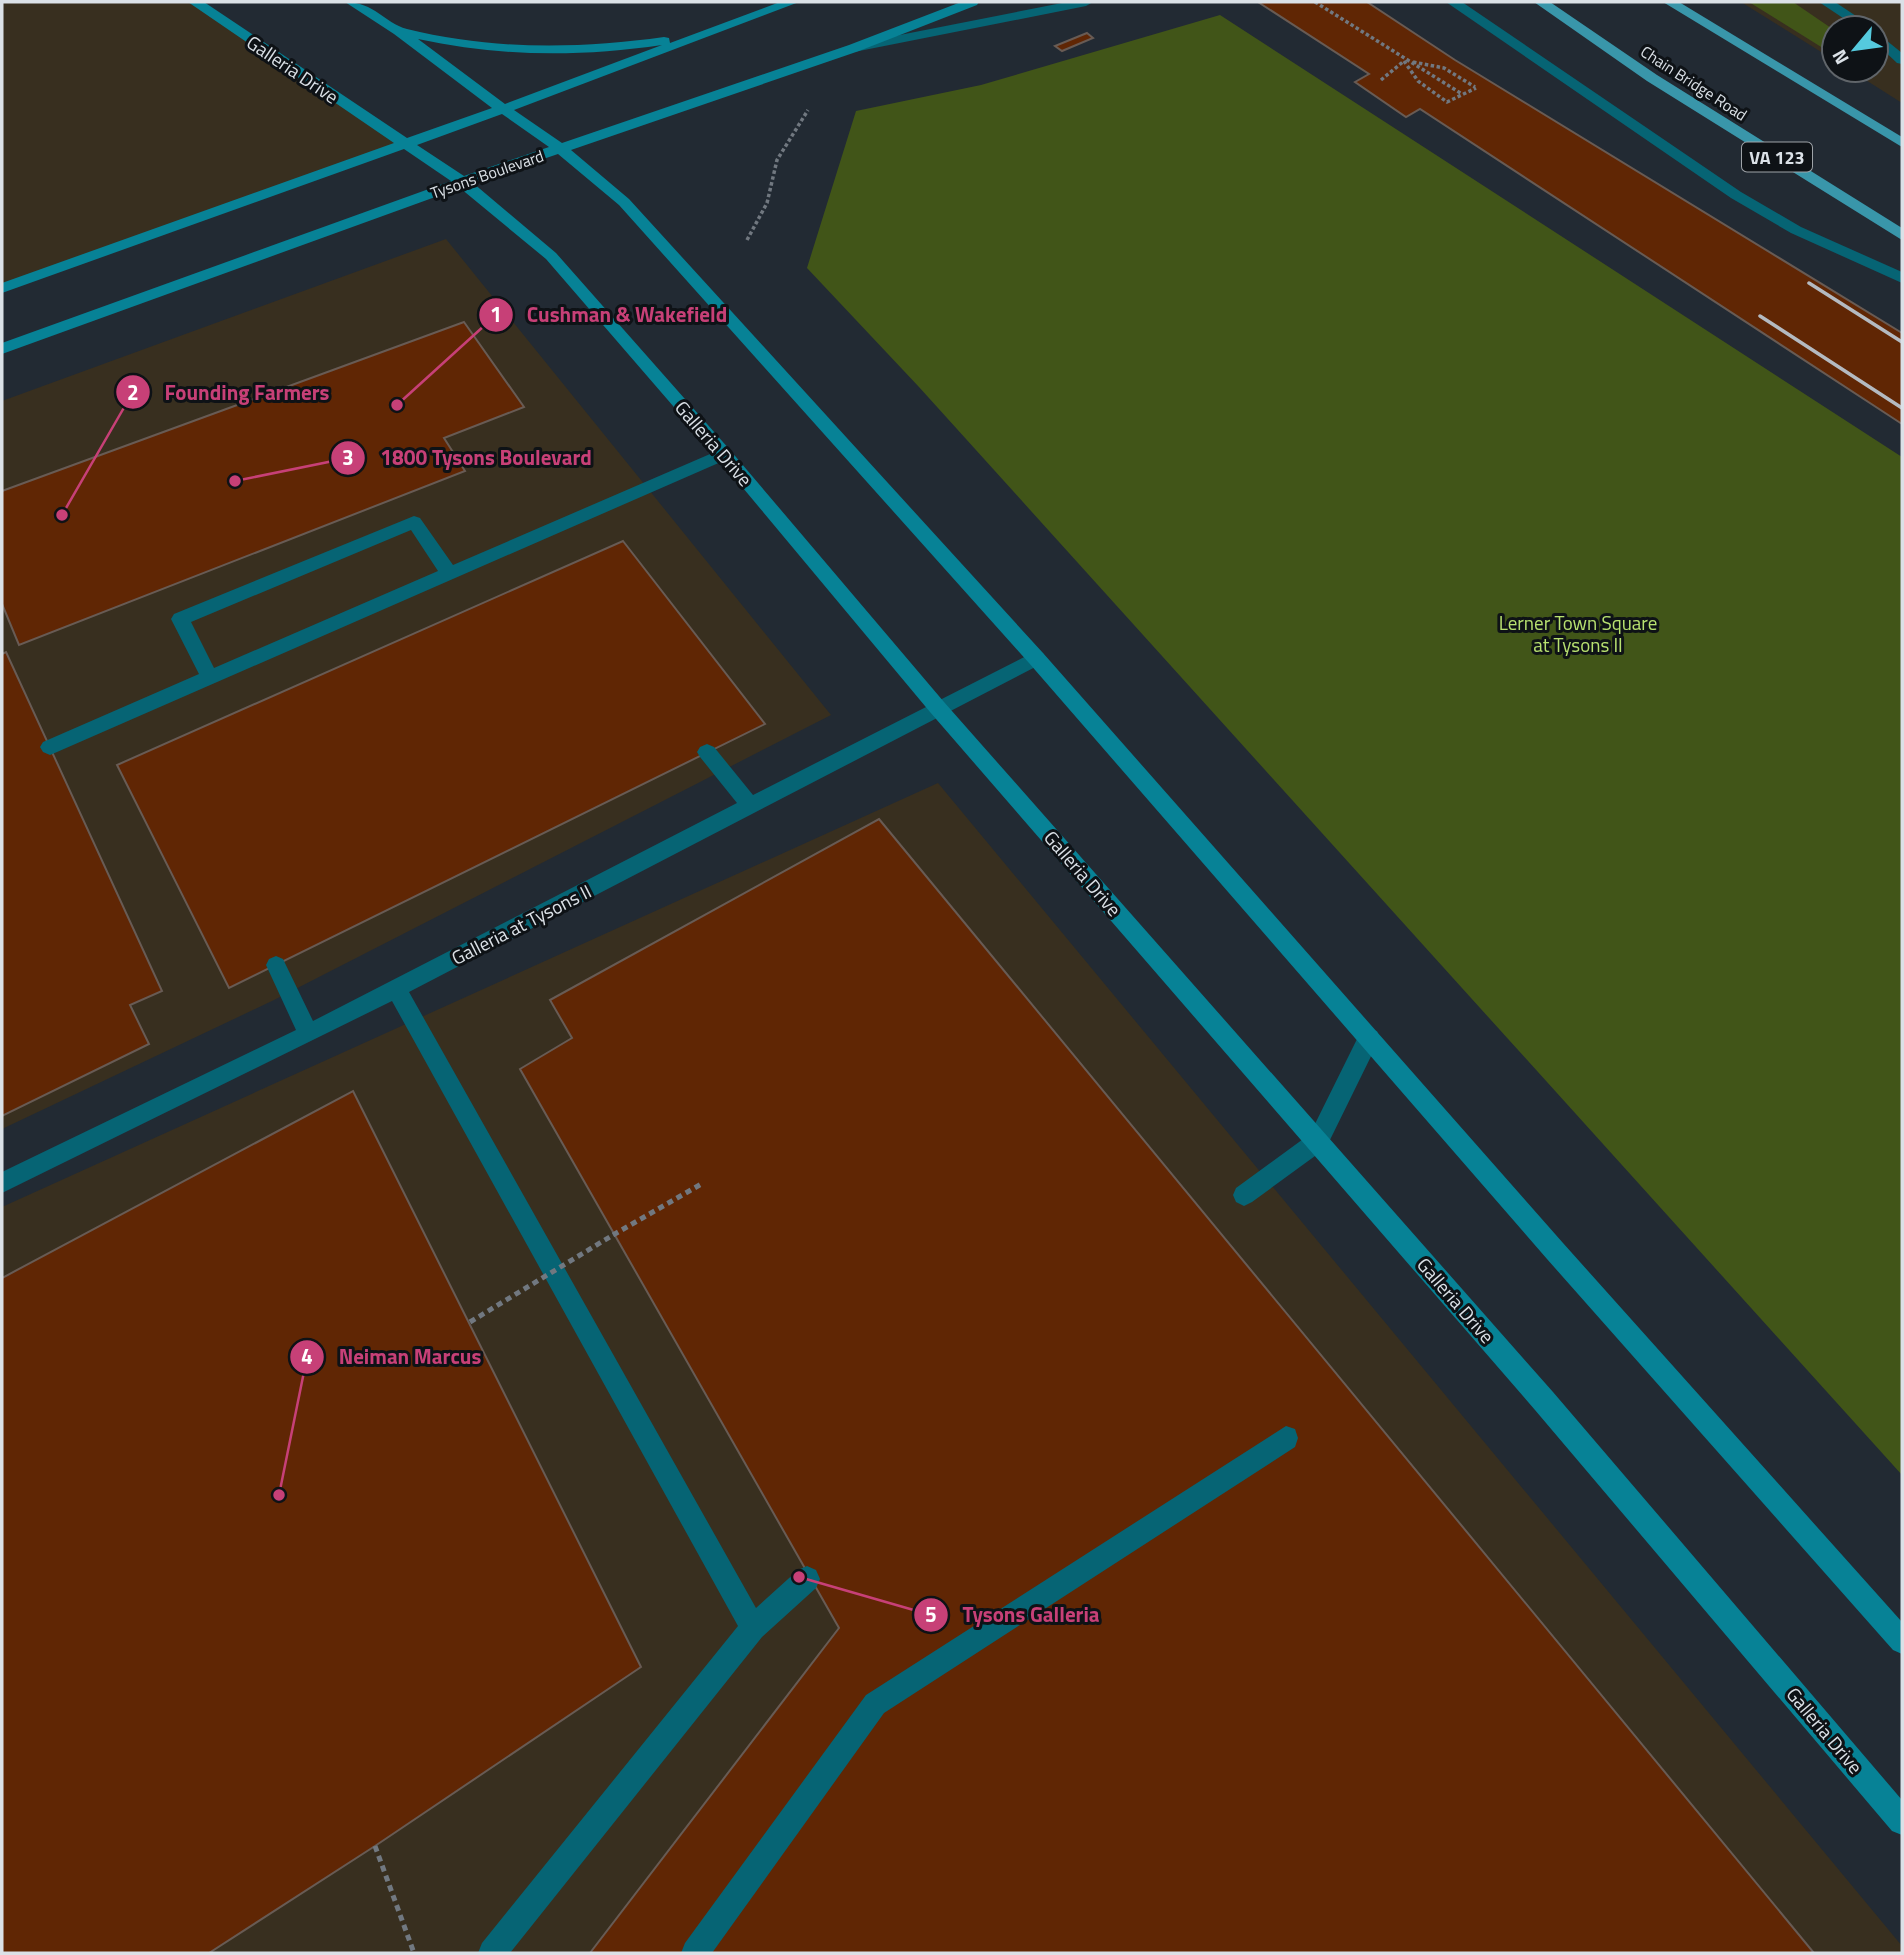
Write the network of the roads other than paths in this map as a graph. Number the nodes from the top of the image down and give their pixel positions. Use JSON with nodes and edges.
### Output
{"nodes":[{"id":1,"x":194,"y":2,"type":"edge"},
{"id":2,"x":352,"y":2,"type":"edge"},
{"id":3,"x":792,"y":2,"type":"edge"},
{"id":4,"x":972,"y":2,"type":"edge"},
{"id":5,"x":1086,"y":2,"type":"edge"},
{"id":6,"x":1453,"y":2,"type":"edge"},
{"id":7,"x":1524,"y":2,"type":"edge"},
{"id":8,"x":1541,"y":2,"type":"edge"},
{"id":9,"x":1670,"y":2,"type":"edge"},
{"id":10,"x":1826,"y":2,"type":"edge"},
{"id":11,"x":1845,"y":14,"type":"edge"},
{"id":12,"x":399,"y":31,"type":"junction"},
{"id":13,"x":713,"y":33,"type":"junction"},
{"id":14,"x":854,"y":48,"type":"junction"},
{"id":15,"x":1652,"y":78,"type":"junction"},
{"id":16,"x":503,"y":109,"type":"junction"},
{"id":17,"x":1902,"y":143,"type":"edge"},
{"id":18,"x":402,"y":144,"type":"junction"},
{"id":19,"x":560,"y":148,"type":"junction"},
{"id":20,"x":462,"y":182,"type":"junction"},
{"id":21,"x":1902,"y":235,"type":"edge"},
{"id":22,"x":1902,"y":278,"type":"edge"},
{"id":23,"x":2,"y":288,"type":"edge"},
{"id":24,"x":2,"y":349,"type":"edge"},
{"id":25,"x":724,"y":454,"type":"junction"},
{"id":26,"x":450,"y":574,"type":"junction"},
{"id":27,"x":1036,"y":658,"type":"junction"},
{"id":28,"x":210,"y":678,"type":"junction"},
{"id":29,"x":937,"y":707,"type":"junction"},
{"id":30,"x":50,"y":747,"type":"dead end"},
{"id":31,"x":708,"y":752,"type":"dead end"},
{"id":32,"x":749,"y":804,"type":"junction"},
{"id":33,"x":276,"y":965,"type":"dead end"},
{"id":34,"x":396,"y":988,"type":"junction"},
{"id":35,"x":308,"y":1033,"type":"junction"},
{"id":36,"x":1369,"y":1038,"type":"junction"},
{"id":37,"x":1318,"y":1141,"type":"junction"},
{"id":38,"x":2,"y":1183,"type":"edge"},
{"id":39,"x":1244,"y":1195,"type":"dead end"},
{"id":40,"x":1286,"y":1438,"type":"dead end"},
{"id":41,"x":807,"y":1579,"type":"dead end"},
{"id":42,"x":753,"y":1628,"type":"junction"},
{"id":43,"x":1902,"y":1642,"type":"edge"},
{"id":44,"x":1902,"y":1821,"type":"edge"},
{"id":45,"x":492,"y":1953,"type":"edge"},
{"id":46,"x":695,"y":1953,"type":"edge"}],
"edges":[{"from":1,"to":18,"type":"street","name":"Galleria Drive"},
{"from":2,"to":12,"type":"street"},
{"from":3,"to":13,"type":"street"},
{"from":4,"to":14,"type":"street","name":"Tysons Boulevard"},
{"from":5,"to":14,"type":"lane"},
{"from":6,"to":22,"type":"lane"},
{"from":7,"to":15,"type":"main road"},
{"from":8,"to":15,"type":"main road","name":"Chain Bridge Road","number":"VA 123"},
{"from":9,"to":17,"type":"main road"},
{"from":10,"to":11,"type":"lane"},
{"from":12,"to":13,"type":"street"},
{"from":12,"to":16,"type":"street"},
{"from":13,"to":16,"type":"street"},
{"from":14,"to":19,"type":"street","name":"Tysons Boulevard"},
{"from":15,"to":21,"type":"main road","name":"Chain Bridge Road","number":"VA 123"},
{"from":16,"to":18,"type":"street"},
{"from":16,"to":19,"type":"street"},
{"from":18,"to":20,"type":"street","name":"Galleria Drive"},
{"from":18,"to":23,"type":"street"},
{"from":19,"to":20,"type":"street","name":"Tysons Boulevard"},
{"from":19,"to":27,"type":"street"},
{"from":20,"to":24,"type":"street","name":"Tysons Boulevard"},
{"from":20,"to":25,"type":"street","name":"Galleria Drive"},
{"from":25,"to":26,"type":"lane"},
{"from":25,"to":29,"type":"street","name":"Galleria Drive"},
{"from":26,"to":28,"type":"lane"},
{"from":26,"to":28,"type":"lane"},
{"from":27,"to":29,"type":"lane","name":"Galleria at Tysons II"},
{"from":27,"to":36,"type":"street"},
{"from":28,"to":30,"type":"lane"},
{"from":29,"to":32,"type":"lane","name":"Galleria at Tysons II"},
{"from":29,"to":37,"type":"street","name":"Galleria Drive"},
{"from":31,"to":32,"type":"lane"},
{"from":32,"to":34,"type":"lane","name":"Galleria at Tysons II"},
{"from":33,"to":35,"type":"lane"},
{"from":34,"to":35,"type":"lane","name":"Galleria at Tysons II"},
{"from":34,"to":42,"type":"lane"},
{"from":35,"to":38,"type":"lane","name":"Galleria at Tysons II"},
{"from":36,"to":37,"type":"lane"},
{"from":36,"to":43,"type":"street"},
{"from":37,"to":39,"type":"lane"},
{"from":37,"to":44,"type":"street","name":"Galleria Drive"},
{"from":40,"to":46,"type":"lane"},
{"from":41,"to":42,"type":"lane"},
{"from":42,"to":45,"type":"lane"}]}
